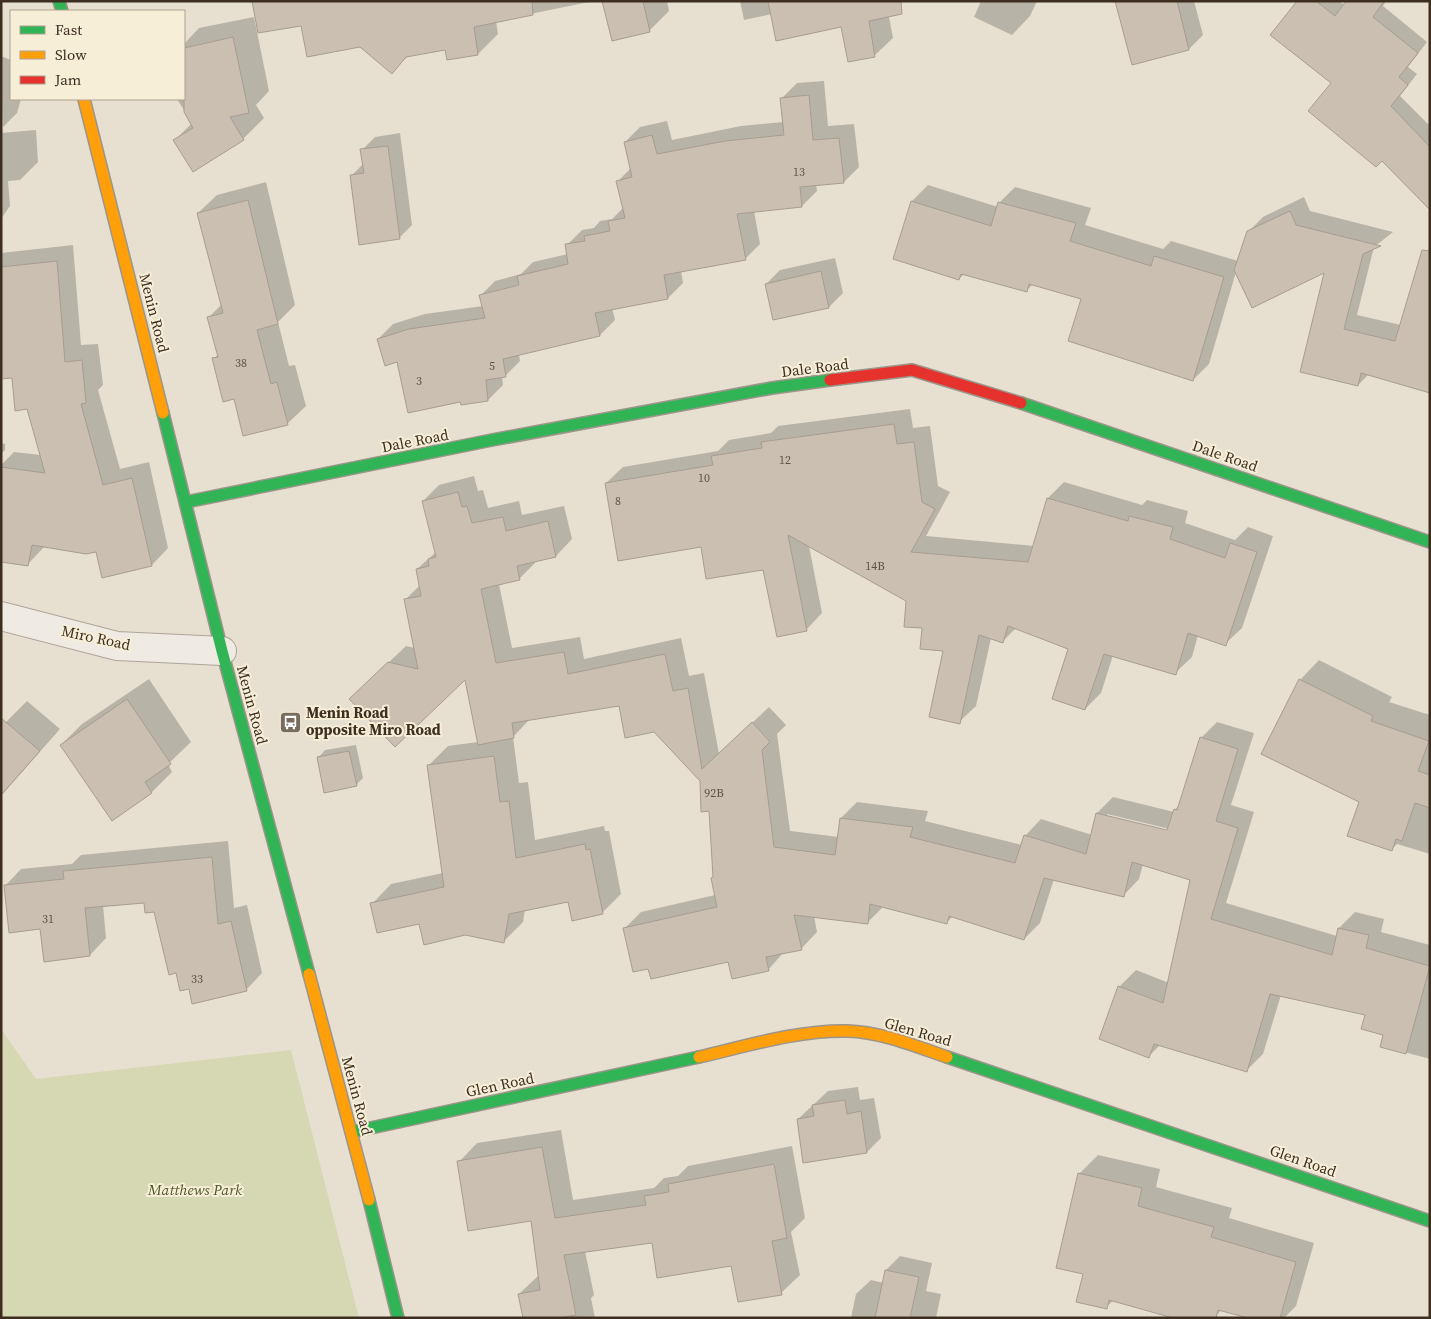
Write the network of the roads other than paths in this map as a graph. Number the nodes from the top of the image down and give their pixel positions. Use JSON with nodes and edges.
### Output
{"nodes":[{"id":1,"x":84,"y":100,"type":"edge"},
{"id":2,"x":186,"y":502,"type":"junction"},
{"id":3,"x":1430,"y":542,"type":"edge"},
{"id":4,"x":1,"y":616,"type":"edge"},
{"id":5,"x":222,"y":651,"type":"junction"},
{"id":6,"x":352,"y":1132,"type":"junction"},
{"id":7,"x":1430,"y":1220,"type":"edge"},
{"id":8,"x":398,"y":1318,"type":"edge"}],
"edges":[{"from":1,"to":2,"type":"street","name":"Menin Road"},
{"from":2,"to":3,"type":"street","name":"Dale Road"},
{"from":2,"to":5,"type":"street","name":"Menin Road"},
{"from":4,"to":5,"type":"street","name":"Miro Road"},
{"from":5,"to":6,"type":"street","name":"Menin Road"},
{"from":6,"to":7,"type":"street","name":"Glen Road"},
{"from":6,"to":8,"type":"street","name":"Menin Road"}]}
